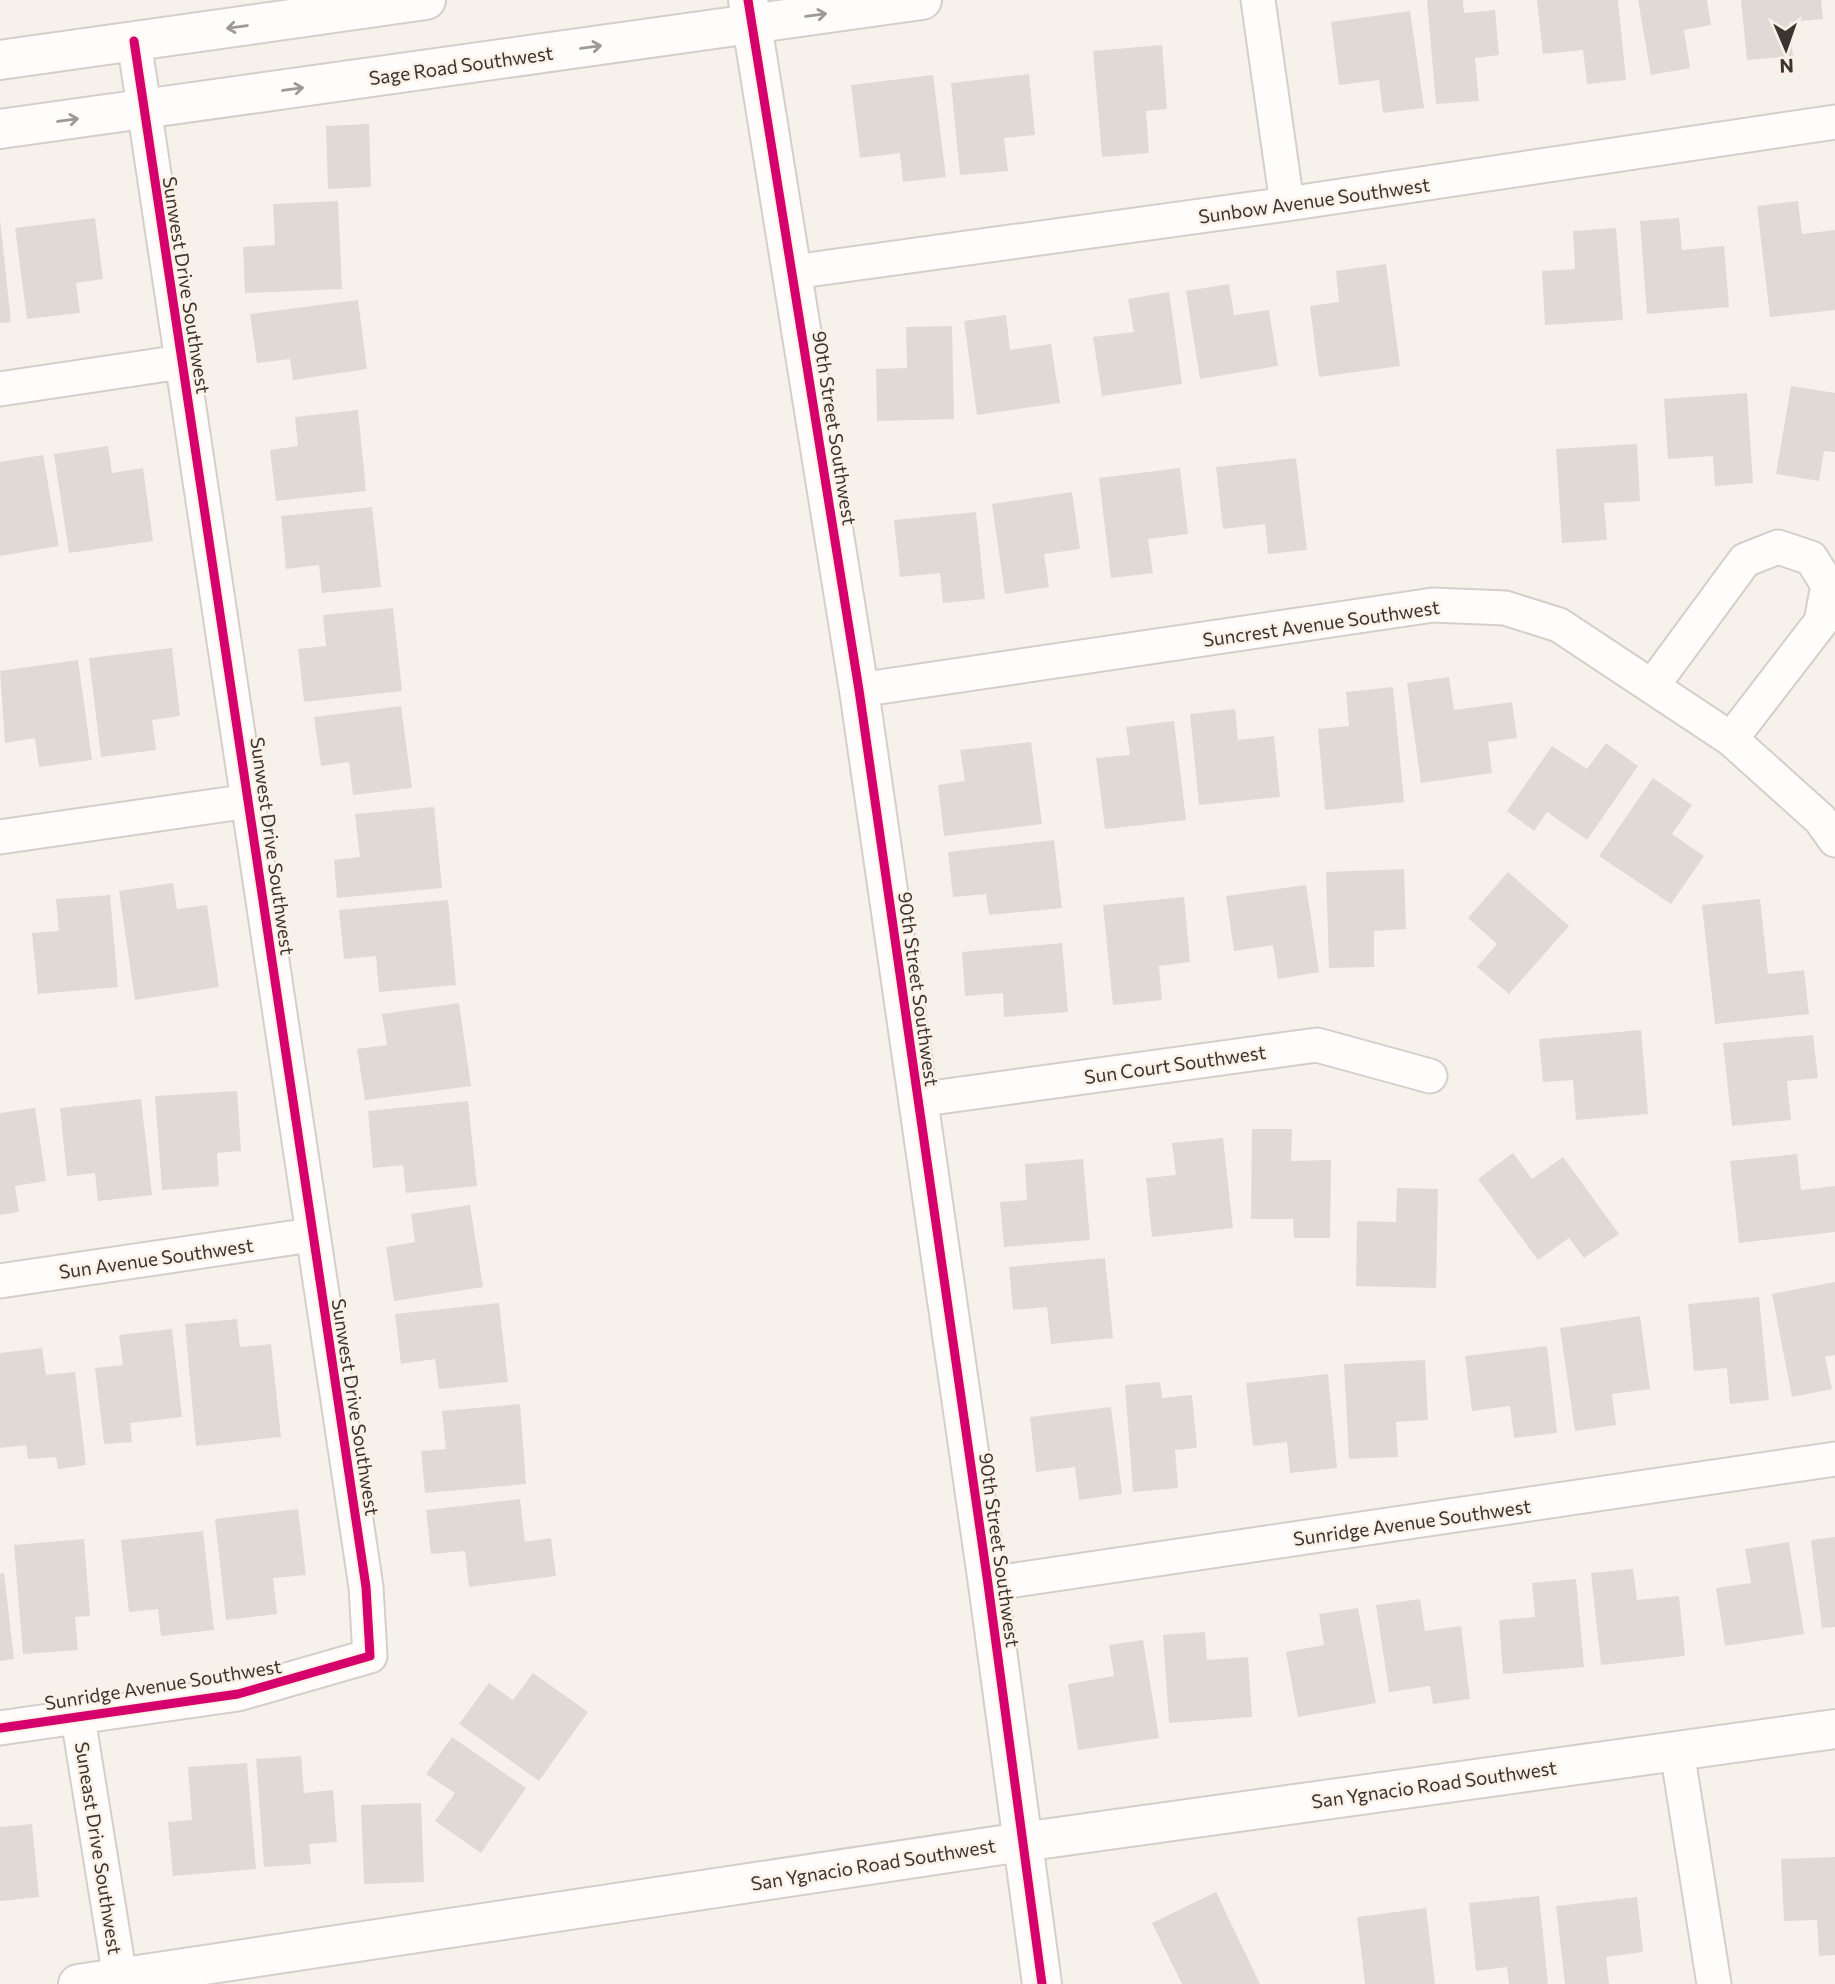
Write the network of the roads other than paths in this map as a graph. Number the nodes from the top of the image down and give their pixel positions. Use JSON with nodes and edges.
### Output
{"nodes":[{"id":1,"x":426,"y":0,"type":"edge"},
{"id":2,"x":922,"y":0,"type":"edge"},
{"id":3,"x":1258,"y":0,"type":"edge"},
{"id":4,"x":750,"y":12,"type":"edge"},
{"id":5,"x":134,"y":41,"type":"junction"},
{"id":6,"x":0,"y":60,"type":"edge"},
{"id":7,"x":144,"y":110,"type":"junction"},
{"id":8,"x":1835,"y":122,"type":"edge"},
{"id":9,"x":0,"y":129,"type":"edge"},
{"id":10,"x":1287,"y":204,"type":"junction"},
{"id":11,"x":793,"y":272,"type":"junction"},
{"id":12,"x":181,"y":362,"type":"junction"},
{"id":13,"x":0,"y":389,"type":"edge"},
{"id":14,"x":1653,"y":685,"type":"junction"},
{"id":15,"x":859,"y":690,"type":"junction"},
{"id":16,"x":1731,"y":739,"type":"junction"},
{"id":17,"x":249,"y":802,"type":"junction"},
{"id":18,"x":0,"y":837,"type":"edge"},
{"id":19,"x":1835,"y":840,"type":"edge"},
{"id":20,"x":1430,"y":1076,"type":"dead end"},
{"id":21,"x":917,"y":1100,"type":"junction"},
{"id":22,"x":311,"y":1235,"type":"junction"},
{"id":23,"x":0,"y":1281,"type":"edge"},
{"id":24,"x":1835,"y":1459,"type":"edge"},
{"id":25,"x":988,"y":1584,"type":"junction"},
{"id":26,"x":370,"y":1656,"type":"joint"},
{"id":27,"x":78,"y":1718,"type":"junction"},
{"id":28,"x":0,"y":1728,"type":"edge"},
{"id":29,"x":1835,"y":1728,"type":"edge"},
{"id":30,"x":1677,"y":1751,"type":"junction"},
{"id":31,"x":1022,"y":1842,"type":"junction"},
{"id":32,"x":120,"y":1978,"type":"junction"},
{"id":33,"x":78,"y":1984,"type":"edge"},
{"id":34,"x":1042,"y":1984,"type":"edge"},
{"id":35,"x":1714,"y":1984,"type":"edge"}],
"edges":[{"from":1,"to":5,"type":"street","one_way":true},
{"from":4,"to":2,"type":"street","name":"Sage Road Southwest","one_way":true},
{"from":3,"to":10,"type":"street"},
{"from":7,"to":4,"type":"street","name":"Sage Road Southwest","one_way":true},
{"from":4,"to":11,"type":"street","name":"90th Street Southwest"},
{"from":5,"to":6,"type":"street"},
{"from":5,"to":7,"type":"street","name":"Sunwest Drive Southwest"},
{"from":9,"to":7,"type":"street","name":"Sage Road Southwest","one_way":true},
{"from":7,"to":12,"type":"street","name":"Sunwest Drive Southwest"},
{"from":8,"to":10,"type":"street","name":"Sunbow Avenue Southwest"},
{"from":10,"to":11,"type":"street","name":"Sunbow Avenue Southwest"},
{"from":11,"to":15,"type":"street","name":"90th Street Southwest"},
{"from":12,"to":13,"type":"street"},
{"from":12,"to":17,"type":"street","name":"Sunwest Drive Southwest"},
{"from":14,"to":15,"type":"street","name":"Suncrest Avenue Southwest"},
{"from":14,"to":16,"type":"street","name":"Suncrest Avenue Southwest"},
{"from":14,"to":16,"type":"street"},
{"from":15,"to":21,"type":"street","name":"90th Street Southwest"},
{"from":16,"to":19,"type":"street","name":"Suncrest Avenue Southwest"},
{"from":17,"to":18,"type":"street"},
{"from":17,"to":22,"type":"street","name":"Sunwest Drive Southwest"},
{"from":20,"to":21,"type":"street","name":"Sun Court Southwest"},
{"from":21,"to":25,"type":"street","name":"90th Street Southwest"},
{"from":22,"to":23,"type":"street","name":"Sun Avenue Southwest"},
{"from":22,"to":26,"type":"street","name":"Sunwest Drive Southwest"},
{"from":24,"to":25,"type":"street","name":"Sunridge Avenue Southwest"},
{"from":25,"to":31,"type":"street","name":"90th Street Southwest"},
{"from":26,"to":27,"type":"street","name":"Sunridge Avenue Southwest"},
{"from":27,"to":28,"type":"street","name":"Sunridge Avenue Southwest"},
{"from":27,"to":32,"type":"street","name":"Suneast Drive Southwest"},
{"from":29,"to":30,"type":"street","name":"San Ygnacio Road Southwest"},
{"from":30,"to":31,"type":"street","name":"San Ygnacio Road Southwest"},
{"from":30,"to":35,"type":"street"},
{"from":31,"to":32,"type":"street","name":"San Ygnacio Road Southwest"},
{"from":31,"to":34,"type":"street","name":"90th Street Southwest"},
{"from":32,"to":33,"type":"street","name":"San Ygnacio Road Southwest"}]}
